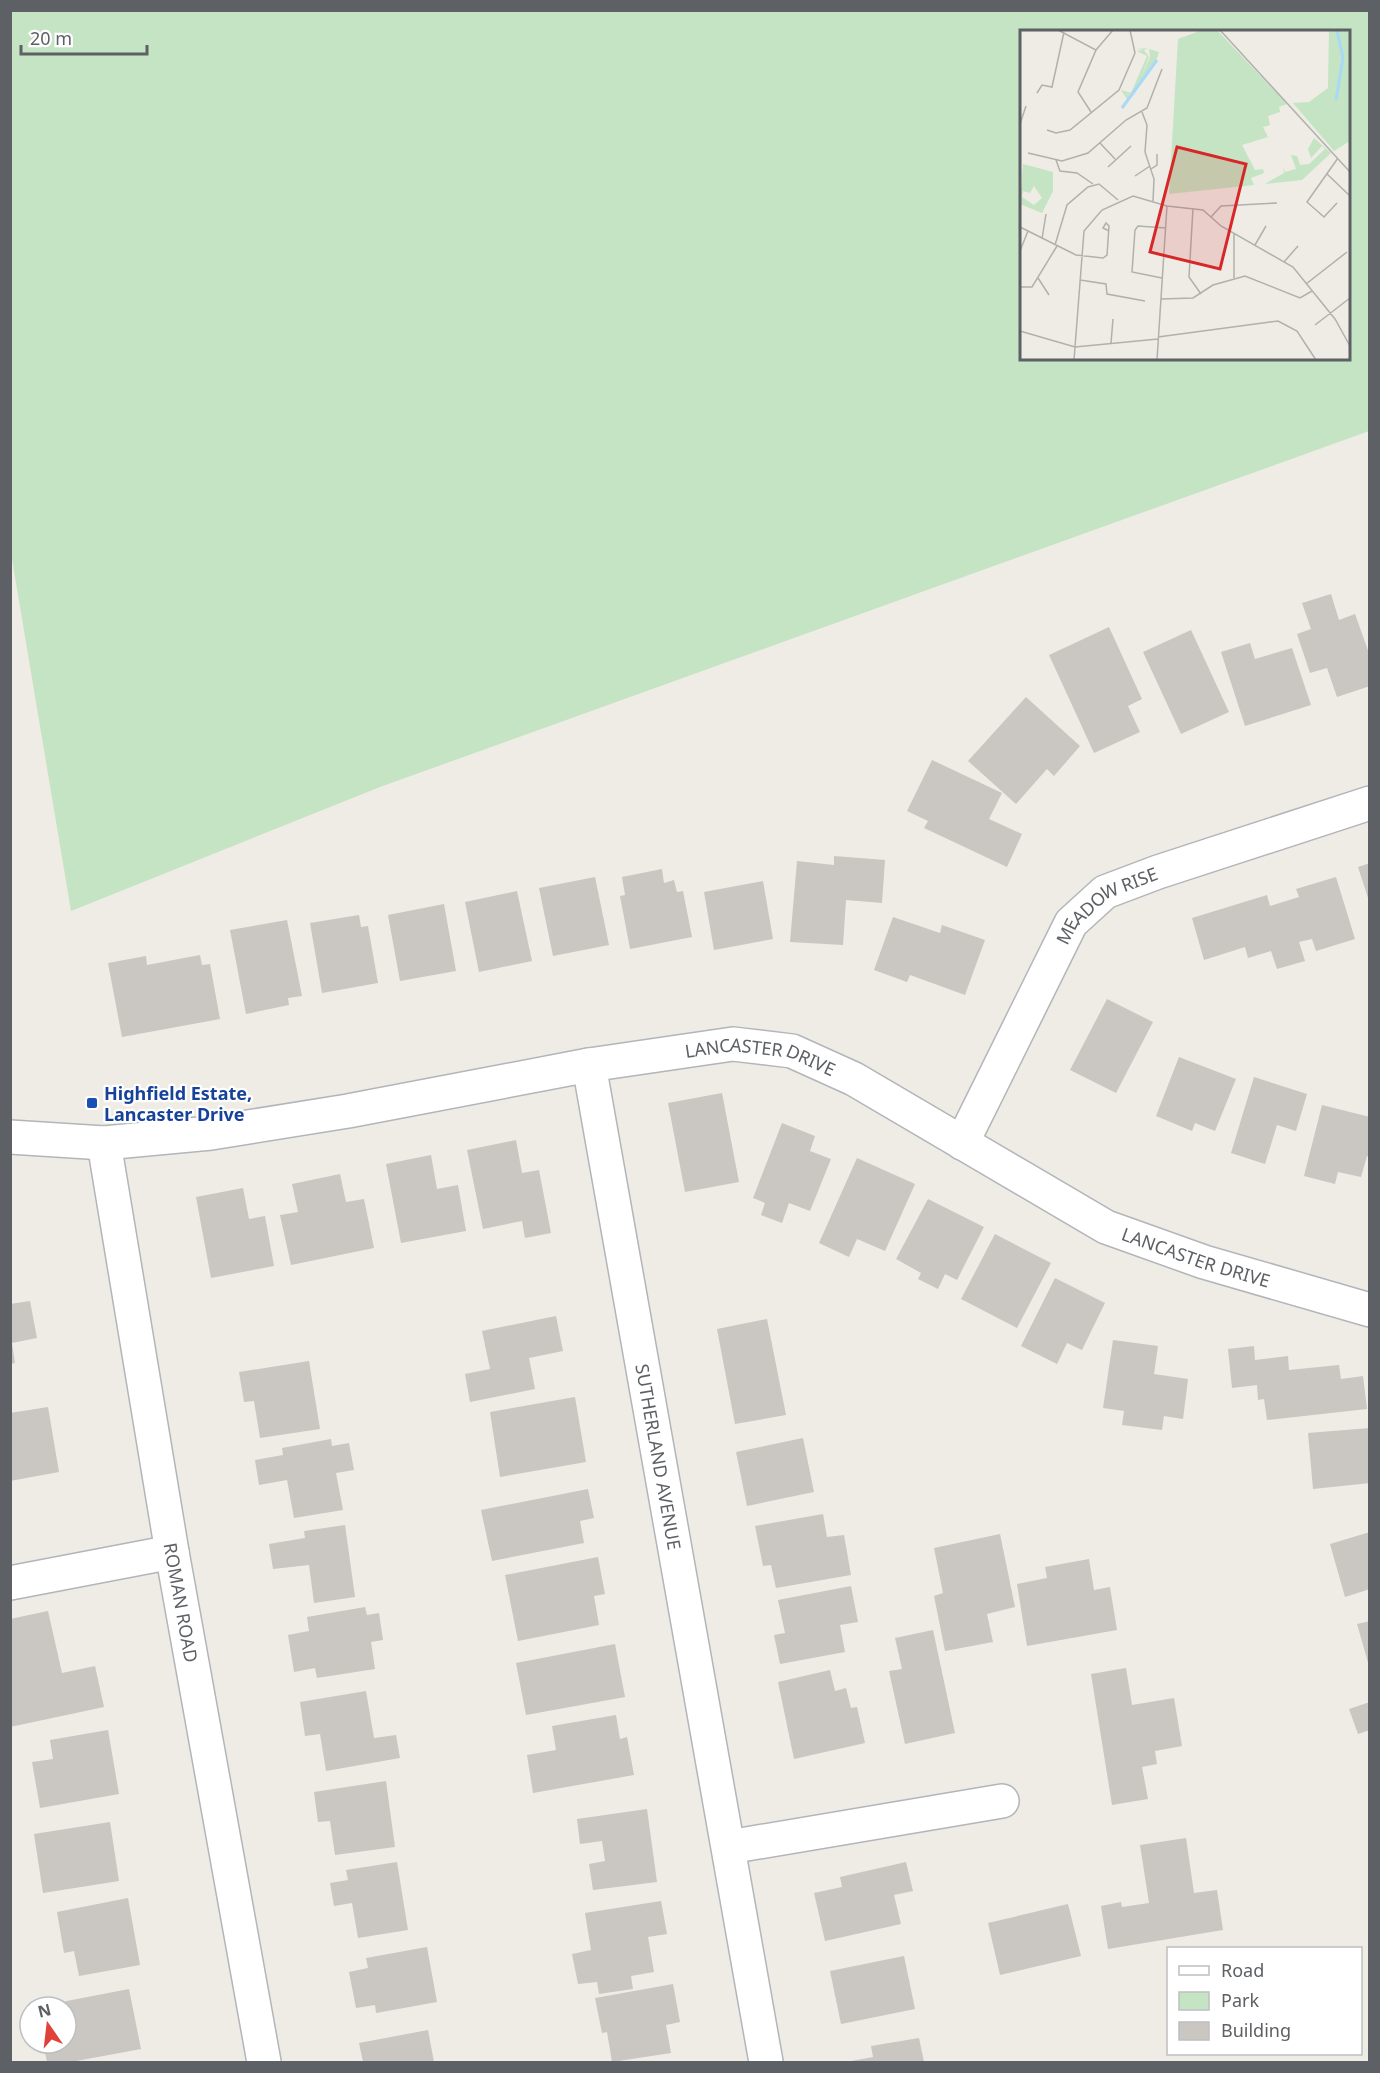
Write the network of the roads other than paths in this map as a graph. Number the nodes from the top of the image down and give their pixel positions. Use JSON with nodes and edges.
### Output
{"nodes":[{"id":1,"x":1370,"y":802,"type":"edge"},
{"id":2,"x":589,"y":1065,"type":"junction"},
{"id":3,"x":10,"y":1137,"type":"edge"},
{"id":4,"x":105,"y":1143,"type":"junction"},
{"id":5,"x":962,"y":1143,"type":"junction"},
{"id":6,"x":1370,"y":1310,"type":"edge"},
{"id":7,"x":172,"y":1552,"type":"junction"},
{"id":8,"x":10,"y":1583,"type":"edge"},
{"id":9,"x":1002,"y":1801,"type":"dead end"},
{"id":10,"x":729,"y":1847,"type":"junction"},
{"id":11,"x":264,"y":2062,"type":"edge"},
{"id":12,"x":766,"y":2062,"type":"edge"}],
"edges":[{"from":1,"to":5,"type":"street","name":"MEADOW RISE"},
{"from":2,"to":4,"type":"street","name":"LANCASTER DRIVE"},
{"from":2,"to":5,"type":"street","name":"LANCASTER DRIVE"},
{"from":2,"to":10,"type":"street","name":"SUTHERLAND AVENUE"},
{"from":3,"to":4,"type":"street","name":"LANCASTER DRIVE"},
{"from":4,"to":7,"type":"street","name":"ROMAN ROAD"},
{"from":5,"to":6,"type":"street","name":"LANCASTER DRIVE"},
{"from":7,"to":8,"type":"street"},
{"from":7,"to":11,"type":"street","name":"ROMAN ROAD"},
{"from":9,"to":10,"type":"street"},
{"from":10,"to":12,"type":"street","name":"SUTHERLAND AVENUE"}]}
